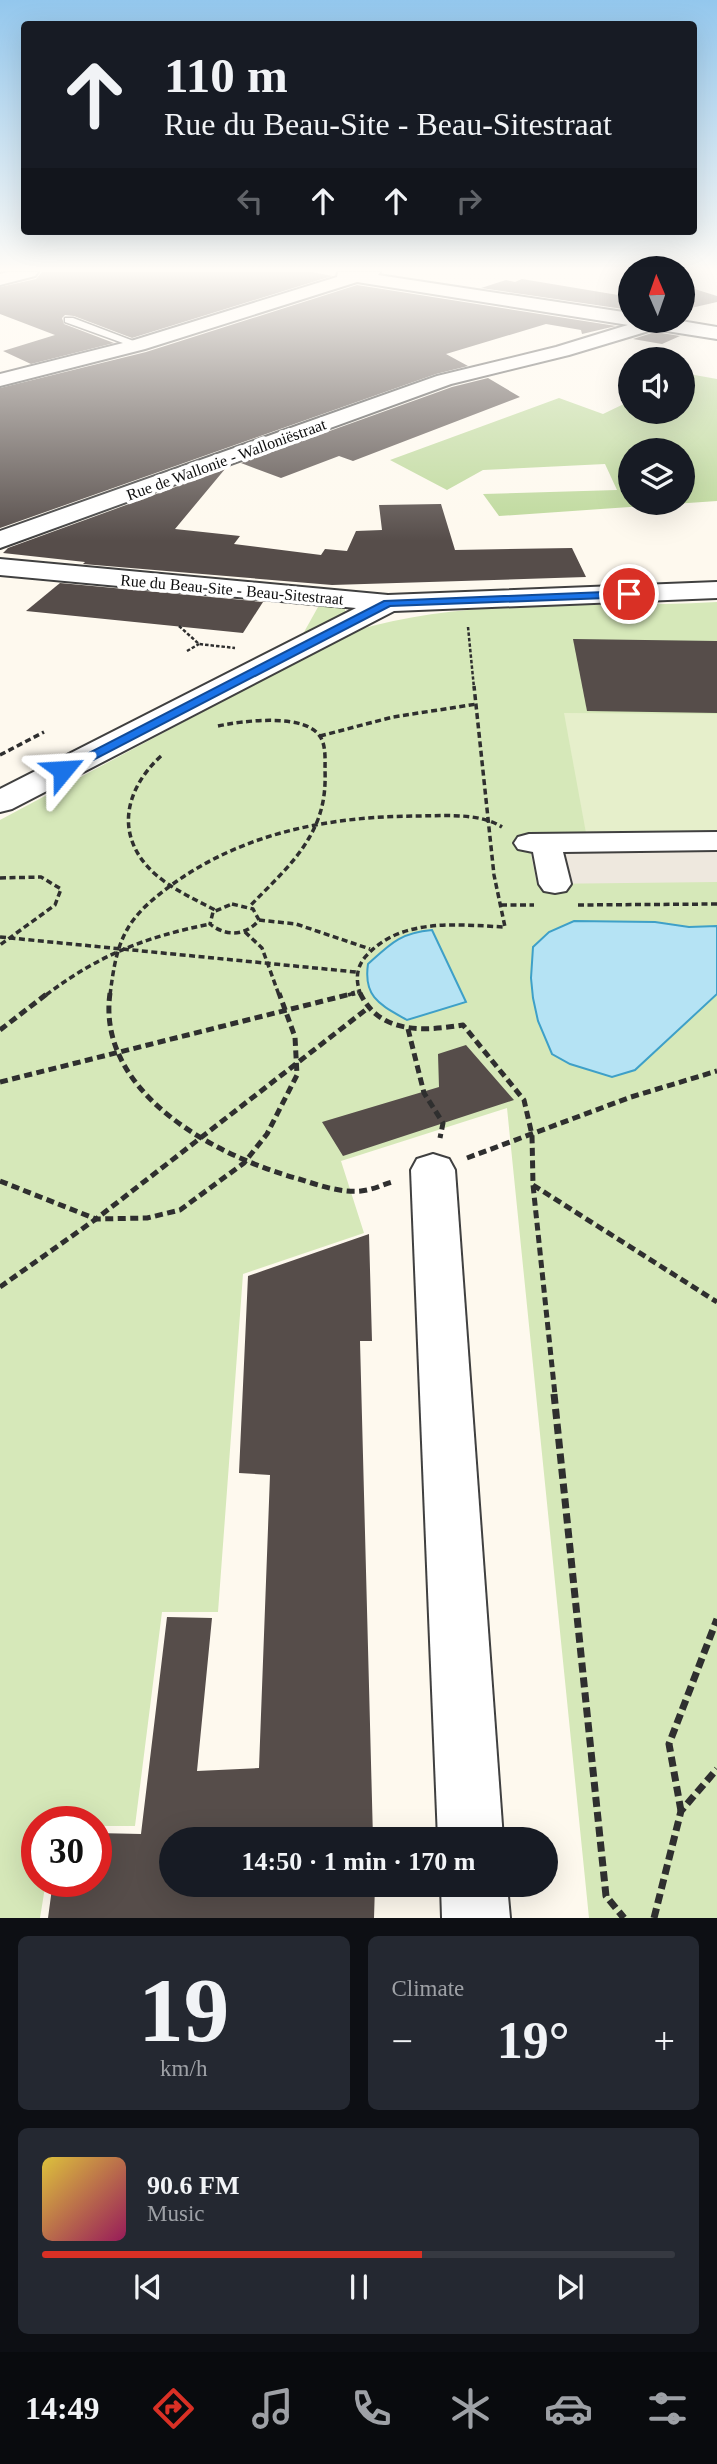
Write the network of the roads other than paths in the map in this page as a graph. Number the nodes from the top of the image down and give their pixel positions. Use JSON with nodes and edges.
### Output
{"nodes":[{"id":1,"x":73,"y":362,"type":"edge"},
{"id":2,"x":519,"y":362,"type":"edge"},
{"id":3,"x":0,"y":380,"type":"edge"},
{"id":4,"x":0,"y":540,"type":"edge"},
{"id":5,"x":11,"y":568,"type":"edge"},
{"id":6,"x":717,"y":590,"type":"edge"},
{"id":7,"x":0,"y":592,"type":"edge"},
{"id":8,"x":307,"y":597,"type":"junction"},
{"id":9,"x":388,"y":603,"type":"junction"},
{"id":10,"x":274,"y":658,"type":"junction"},
{"id":11,"x":0,"y":802,"type":"edge"},
{"id":12,"x":717,"y":841,"type":"edge"},
{"id":13,"x":558,"y":898,"type":"road end"},
{"id":14,"x":433,"y":1170,"type":"road end"},
{"id":15,"x":470,"y":1827,"type":"edge"},
{"id":16,"x":475,"y":1897,"type":"edge"},
{"id":17,"x":476,"y":1918,"type":"edge"}],
"edges":[{"from":1,"to":3,"type":"street"},
{"from":2,"to":4,"type":"street","name":"Rue de Wallonie - Walloniëstraat"},
{"from":5,"to":7,"type":"street"},
{"from":5,"to":8,"type":"street","name":"Rue du Beau-Site - Beau-Sitestraat"},
{"from":6,"to":9,"type":"street","name":"Rue du Beau-Site - Beau-Sitestraat"},
{"from":8,"to":9,"type":"street","name":"Rue du Beau-Site - Beau-Sitestraat"},
{"from":8,"to":10,"type":"street"},
{"from":9,"to":10,"type":"street"},
{"from":10,"to":11,"type":"street"},
{"from":12,"to":13,"type":"street"},
{"from":14,"to":15,"type":"street"},
{"from":16,"to":17,"type":"street"}]}
